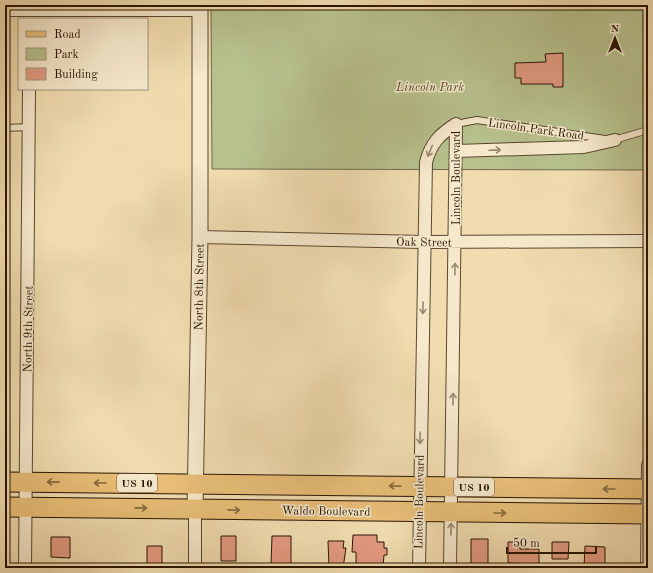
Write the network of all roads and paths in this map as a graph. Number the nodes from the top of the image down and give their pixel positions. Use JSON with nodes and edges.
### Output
{"nodes":[{"id":1,"x":200,"y":7,"type":"edge"},
{"id":2,"x":5,"y":10,"type":"edge"},
{"id":3,"x":30,"y":11,"type":"edge"},
{"id":4,"x":30,"y":90,"type":"edge"},
{"id":5,"x":456,"y":124,"type":"junction"},
{"id":6,"x":29,"y":127,"type":"junction"},
{"id":7,"x":5,"y":128,"type":"edge"},
{"id":8,"x":648,"y":130,"type":"edge"},
{"id":9,"x":615,"y":140,"type":"junction"},
{"id":10,"x":456,"y":151,"type":"junction"},
{"id":11,"x":200,"y":237,"type":"junction"},
{"id":12,"x":424,"y":242,"type":"junction"},
{"id":13,"x":456,"y":242,"type":"junction"},
{"id":14,"x":648,"y":242,"type":"edge"},
{"id":15,"x":648,"y":465,"type":"edge"},
{"id":16,"x":5,"y":482,"type":"edge"},
{"id":17,"x":26,"y":482,"type":"junction"},
{"id":18,"x":196,"y":484,"type":"junction"},
{"id":19,"x":419,"y":487,"type":"junction"},
{"id":20,"x":452,"y":487,"type":"junction"},
{"id":21,"x":648,"y":489,"type":"edge"},
{"id":22,"x":5,"y":507,"type":"edge"},
{"id":23,"x":26,"y":507,"type":"junction"},
{"id":24,"x":195,"y":509,"type":"junction"},
{"id":25,"x":419,"y":513,"type":"junction"},
{"id":26,"x":451,"y":513,"type":"junction"},
{"id":27,"x":648,"y":514,"type":"edge"},
{"id":28,"x":25,"y":568,"type":"edge"},
{"id":29,"x":195,"y":568,"type":"edge"},
{"id":30,"x":419,"y":568,"type":"edge"},
{"id":31,"x":450,"y":568,"type":"edge"},
{"id":32,"x":647,"y":568,"type":"edge"}],
"edges":[{"from":1,"to":3,"type":"street"},
{"from":1,"to":11,"type":"street","name":"North 8th Street"},
{"from":2,"to":3,"type":"street"},
{"from":4,"to":6,"type":"street","name":"North 9th Street"},
{"from":5,"to":9,"type":"lane","name":"Lincoln Park Road"},
{"from":5,"to":10,"type":"street","name":"Lincoln Boulevard"},
{"from":5,"to":12,"type":"street","name":"Lincoln Boulevard","one_way":true},
{"from":6,"to":7,"type":"lane"},
{"from":6,"to":17,"type":"street","name":"North 9th Street"},
{"from":8,"to":9,"type":"lane","name":"Lincoln Park Road"},
{"from":10,"to":9,"type":"street","name":"Lincoln Park Road","one_way":true},
{"from":10,"to":13,"type":"street","name":"Lincoln Boulevard"},
{"from":11,"to":12,"type":"street","name":"Oak Street"},
{"from":11,"to":18,"type":"street","name":"North 8th Street"},
{"from":12,"to":13,"type":"street","name":"Oak Street"},
{"from":12,"to":19,"type":"street","name":"Lincoln Boulevard","one_way":true},
{"from":13,"to":14,"type":"street","name":"Oak Street"},
{"from":20,"to":13,"type":"street","name":"Lincoln Boulevard","one_way":true},
{"from":15,"to":21,"type":"street"},
{"from":16,"to":17,"type":"main road","number":"US 10"},
{"from":18,"to":17,"type":"main road","number":"US 10","one_way":true},
{"from":17,"to":23,"type":"street","name":"North 9th Street"},
{"from":19,"to":18,"type":"main road","number":"US 10","one_way":true},
{"from":18,"to":24,"type":"street","name":"North 8th Street"},
{"from":19,"to":20,"type":"main road","number":"US 10"},
{"from":19,"to":25,"type":"street","name":"Lincoln Boulevard"},
{"from":21,"to":20,"type":"main road","number":"US 10","one_way":true},
{"from":20,"to":26,"type":"street","name":"Lincoln Boulevard"},
{"from":21,"to":27,"type":"street"},
{"from":22,"to":23,"type":"main road","name":"Waldo Boulevard","number":"US 10"},
{"from":23,"to":24,"type":"main road","name":"Waldo Boulevard","number":"US 10","one_way":true},
{"from":23,"to":28,"type":"street","name":"North 9th Street"},
{"from":24,"to":25,"type":"main road","name":"Waldo Boulevard","number":"US 10","one_way":true},
{"from":24,"to":29,"type":"street","name":"North 8th Street"},
{"from":25,"to":26,"type":"main road","name":"Waldo Boulevard","number":"US 10"},
{"from":25,"to":30,"type":"street","name":"Lincoln Boulevard"},
{"from":26,"to":27,"type":"main road","name":"Waldo Boulevard","number":"US 10","one_way":true},
{"from":31,"to":26,"type":"street","name":"Lincoln Boulevard","one_way":true},
{"from":27,"to":32,"type":"street"}]}
